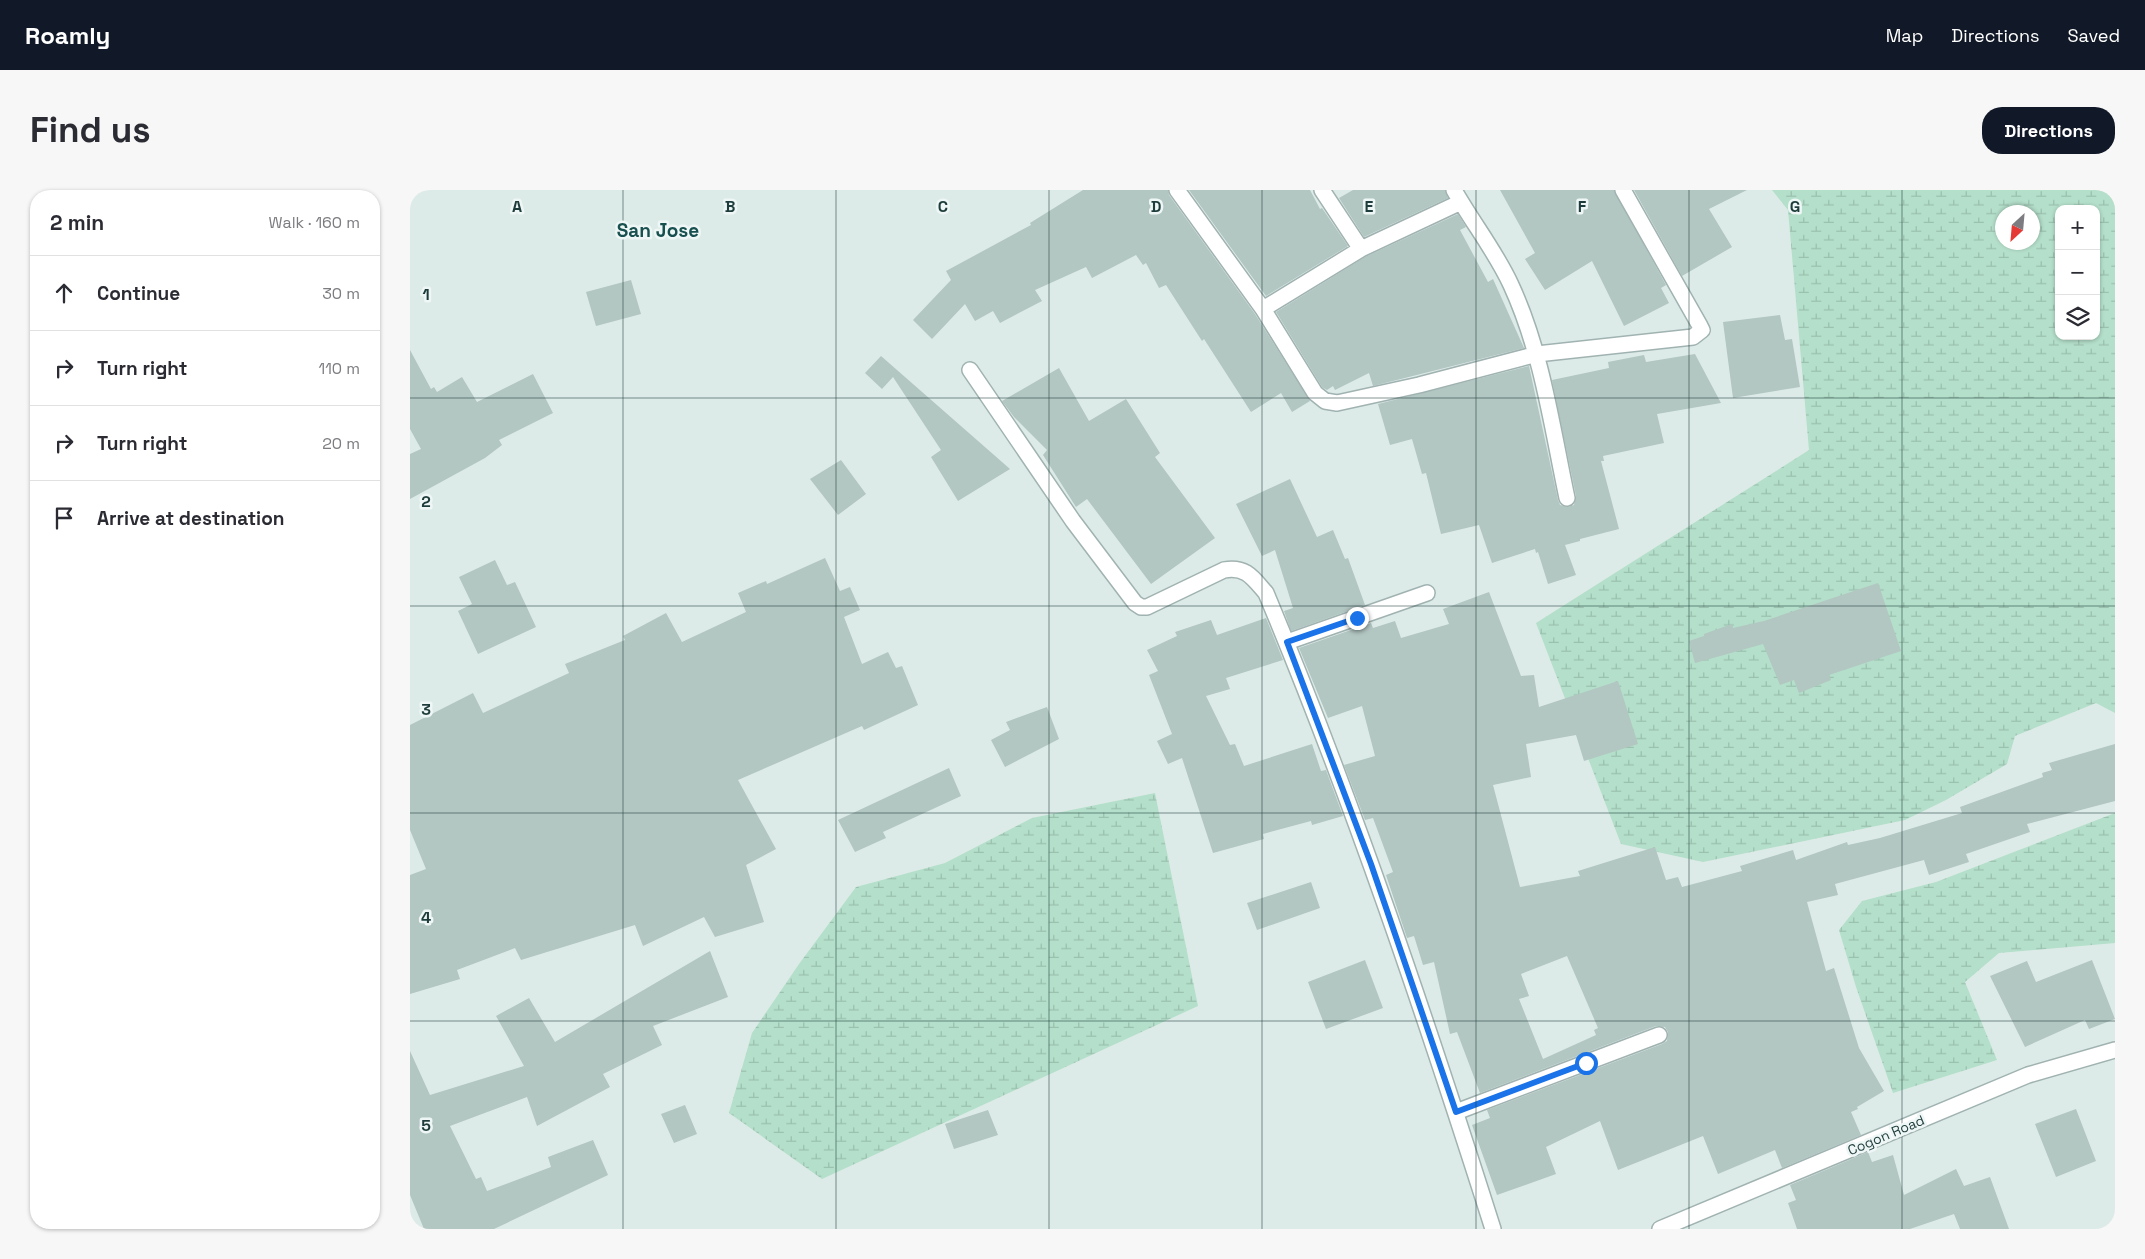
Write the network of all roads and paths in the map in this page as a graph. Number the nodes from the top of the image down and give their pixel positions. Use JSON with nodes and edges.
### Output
{"nodes":[{"id":1,"x":1177,"y":190,"type":"edge"},
{"id":2,"x":1322,"y":190,"type":"edge"},
{"id":3,"x":1624,"y":190,"type":"edge"},
{"id":4,"x":1458,"y":196,"type":"edge"},
{"id":5,"x":1361,"y":250,"type":"junction"},
{"id":6,"x":1263,"y":309,"type":"junction"},
{"id":7,"x":1537,"y":354,"type":"junction"},
{"id":8,"x":970,"y":370,"type":"dead end"},
{"id":9,"x":1567,"y":498,"type":"dead end"},
{"id":10,"x":1427,"y":594,"type":"dead end"},
{"id":11,"x":1287,"y":642,"type":"junction"},
{"id":12,"x":1660,"y":1035,"type":"dead end"},
{"id":13,"x":2115,"y":1050,"type":"edge"},
{"id":14,"x":1456,"y":1112,"type":"junction"},
{"id":15,"x":1493,"y":1229,"type":"edge"},
{"id":16,"x":1660,"y":1229,"type":"edge"}],
"edges":[{"from":1,"to":6,"type":"street"},
{"from":2,"to":5,"type":"street"},
{"from":3,"to":7,"type":"street"},
{"from":4,"to":5,"type":"street"},
{"from":4,"to":7,"type":"street"},
{"from":5,"to":6,"type":"street"},
{"from":6,"to":7,"type":"street"},
{"from":7,"to":9,"type":"street"},
{"from":8,"to":11,"type":"street"},
{"from":10,"to":11,"type":"street"},
{"from":11,"to":14,"type":"street"},
{"from":12,"to":14,"type":"street"},
{"from":13,"to":16,"type":"street","name":"Cogon Road"},
{"from":14,"to":15,"type":"street"}]}
